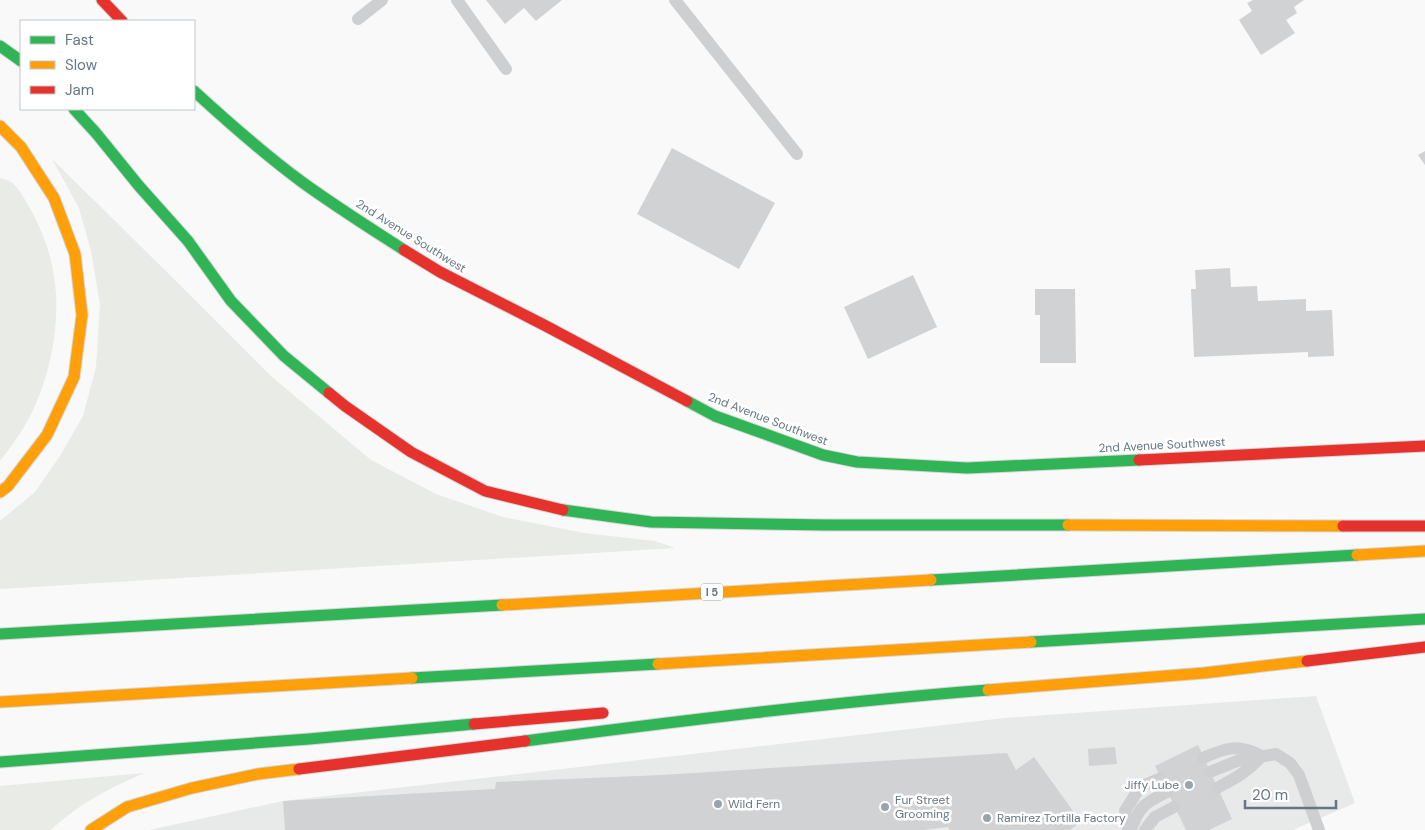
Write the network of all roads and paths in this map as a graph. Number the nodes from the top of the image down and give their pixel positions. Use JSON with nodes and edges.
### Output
{"nodes":[{"id":1,"x":102,"y":0,"type":"edge"},
{"id":2,"x":382,"y":0,"type":"edge"},
{"id":3,"x":457,"y":0,"type":"edge"},
{"id":4,"x":675,"y":0,"type":"edge"},
{"id":5,"x":358,"y":19,"type":"dead end"},
{"id":6,"x":121,"y":20,"type":"edge"},
{"id":7,"x":0,"y":46,"type":"edge"},
{"id":8,"x":20,"y":60,"type":"edge"},
{"id":9,"x":506,"y":69,"type":"dead end"},
{"id":10,"x":195,"y":92,"type":"edge"},
{"id":11,"x":75,"y":110,"type":"edge"},
{"id":12,"x":0,"y":126,"type":"edge"},
{"id":13,"x":797,"y":154,"type":"dead end"},
{"id":14,"x":1425,"y":446,"type":"edge"},
{"id":15,"x":0,"y":492,"type":"edge"},
{"id":16,"x":1425,"y":526,"type":"edge"},
{"id":17,"x":1425,"y":551,"type":"edge"},
{"id":18,"x":1425,"y":619,"type":"edge"},
{"id":19,"x":0,"y":634,"type":"edge"},
{"id":20,"x":1425,"y":647,"type":"edge"},
{"id":21,"x":0,"y":702,"type":"edge"},
{"id":22,"x":684,"y":710,"type":"dead end"},
{"id":23,"x":619,"y":712,"type":"dead end"},
{"id":24,"x":729,"y":715,"type":"junction"},
{"id":25,"x":1262,"y":756,"type":"junction"},
{"id":26,"x":1203,"y":758,"type":"dead end"},
{"id":27,"x":0,"y":762,"type":"edge"},
{"id":28,"x":1210,"y":772,"type":"dead end"},
{"id":29,"x":1161,"y":778,"type":"dead end"},
{"id":30,"x":1217,"y":788,"type":"dead end"},
{"id":31,"x":1168,"y":792,"type":"dead end"},
{"id":32,"x":1174,"y":807,"type":"dead end"},
{"id":33,"x":92,"y":830,"type":"edge"},
{"id":34,"x":1130,"y":830,"type":"edge"},
{"id":35,"x":1145,"y":830,"type":"edge"},
{"id":36,"x":1319,"y":830,"type":"edge"}],
"edges":[{"from":1,"to":6,"type":"main road"},
{"from":2,"to":5,"type":"lane"},
{"from":3,"to":9,"type":"lane"},
{"from":4,"to":13,"type":"lane"},
{"from":7,"to":8,"type":"main road"},
{"from":10,"to":14,"type":"main road","name":"2nd Avenue Southwest"},
{"from":11,"to":16,"type":"main road"},
{"from":12,"to":15,"type":"main road"},
{"from":17,"to":19,"type":"main road","number":"I 5"},
{"from":18,"to":21,"type":"main road"},
{"from":20,"to":24,"type":"main road"},
{"from":22,"to":24,"type":"main road"},
{"from":23,"to":27,"type":"main road"},
{"from":24,"to":33,"type":"main road"},
{"from":25,"to":26,"type":"lane"},
{"from":25,"to":28,"type":"lane"},
{"from":25,"to":30,"type":"lane"},
{"from":25,"to":36,"type":"lane"},
{"from":29,"to":34,"type":"lane"},
{"from":31,"to":34,"type":"lane"},
{"from":32,"to":35,"type":"lane"}]}
